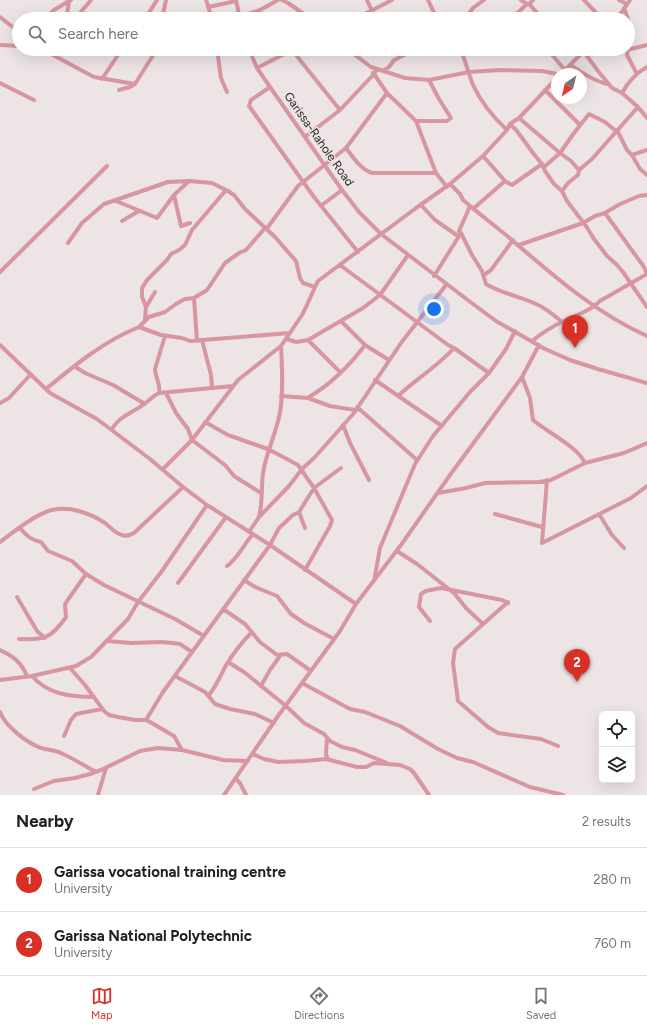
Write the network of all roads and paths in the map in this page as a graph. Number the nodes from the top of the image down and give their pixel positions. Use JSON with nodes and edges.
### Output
{"nodes":[{"id":1,"x":91,"y":0,"type":"edge"},
{"id":2,"x":157,"y":0,"type":"edge"},
{"id":3,"x":166,"y":0,"type":"edge"},
{"id":4,"x":206,"y":0,"type":"edge"},
{"id":5,"x":236,"y":0,"type":"edge"},
{"id":6,"x":278,"y":0,"type":"edge"},
{"id":7,"x":282,"y":0,"type":"edge"},
{"id":8,"x":367,"y":0,"type":"edge"},
{"id":9,"x":392,"y":0,"type":"edge"},
{"id":10,"x":428,"y":0,"type":"edge"},
{"id":11,"x":484,"y":0,"type":"edge"},
{"id":12,"x":521,"y":0,"type":"edge"},
{"id":13,"x":584,"y":0,"type":"edge"},
{"id":14,"x":619,"y":0,"type":"edge"},
{"id":15,"x":70,"y":1,"type":"edge"},
{"id":16,"x":289,"y":2,"type":"edge"},
{"id":17,"x":530,"y":2,"type":"edge"},
{"id":18,"x":628,"y":2,"type":"edge"},
{"id":19,"x":208,"y":7,"type":"junction"},
{"id":20,"x":624,"y":8,"type":"junction"},
{"id":21,"x":372,"y":11,"type":"joint"},
{"id":22,"x":52,"y":12,"type":"edge"},
{"id":23,"x":68,"y":12,"type":"edge"},
{"id":24,"x":81,"y":12,"type":"edge"},
{"id":25,"x":149,"y":12,"type":"edge"},
{"id":26,"x":163,"y":12,"type":"edge"},
{"id":27,"x":210,"y":12,"type":"edge"},
{"id":28,"x":239,"y":12,"type":"edge"},
{"id":29,"x":255,"y":12,"type":"edge"},
{"id":30,"x":302,"y":12,"type":"edge"},
{"id":31,"x":434,"y":12,"type":"edge"},
{"id":32,"x":470,"y":12,"type":"edge"},
{"id":33,"x":520,"y":12,"type":"edge"},
{"id":34,"x":537,"y":12,"type":"edge"},
{"id":35,"x":595,"y":12,"type":"edge"},
{"id":36,"x":620,"y":12,"type":"edge"},
{"id":37,"x":625,"y":12,"type":"edge"},
{"id":38,"x":0,"y":17,"type":"edge"},
{"id":39,"x":12,"y":26,"type":"edge"},
{"id":40,"x":0,"y":45,"type":"edge"},
{"id":41,"x":647,"y":45,"type":"edge"},
{"id":42,"x":12,"y":46,"type":"edge"},
{"id":43,"x":635,"y":49,"type":"edge"},
{"id":44,"x":54,"y":56,"type":"edge"},
{"id":45,"x":117,"y":56,"type":"edge"},
{"id":46,"x":153,"y":56,"type":"edge"},
{"id":47,"x":218,"y":56,"type":"edge"},
{"id":48,"x":252,"y":56,"type":"edge"},
{"id":49,"x":281,"y":56,"type":"edge"},
{"id":50,"x":298,"y":56,"type":"edge"},
{"id":51,"x":357,"y":56,"type":"edge"},
{"id":52,"x":402,"y":56,"type":"edge"},
{"id":53,"x":462,"y":56,"type":"edge"},
{"id":54,"x":553,"y":56,"type":"edge"},
{"id":55,"x":579,"y":56,"type":"edge"},
{"id":56,"x":588,"y":56,"type":"edge"},
{"id":57,"x":628,"y":56,"type":"edge"},
{"id":58,"x":571,"y":65,"type":"junction"},
{"id":59,"x":371,"y":67,"type":"junction"},
{"id":60,"x":647,"y":67,"type":"edge"},
{"id":61,"x":257,"y":68,"type":"junction"},
{"id":62,"x":563,"y":68,"type":"edge"},
{"id":63,"x":567,"y":68,"type":"edge"},
{"id":64,"x":377,"y":70,"type":"junction"},
{"id":65,"x":383,"y":71,"type":"junction"},
{"id":66,"x":469,"y":72,"type":"junction"},
{"id":67,"x":551,"y":73,"type":"edge"},
{"id":68,"x":374,"y":74,"type":"junction"},
{"id":69,"x":637,"y":74,"type":"junction"},
{"id":70,"x":102,"y":79,"type":"junction"},
{"id":71,"x":429,"y":80,"type":"junction"},
{"id":72,"x":0,"y":84,"type":"edge"},
{"id":73,"x":135,"y":84,"type":"junction"},
{"id":74,"x":551,"y":84,"type":"edge"},
{"id":75,"x":608,"y":84,"type":"junction"},
{"id":76,"x":270,"y":87,"type":"junction"},
{"id":77,"x":120,"y":90,"type":"dead end"},
{"id":78,"x":545,"y":90,"type":"junction"},
{"id":79,"x":227,"y":92,"type":"dead end"},
{"id":80,"x":622,"y":92,"type":"junction"},
{"id":81,"x":387,"y":93,"type":"junction"},
{"id":82,"x":34,"y":100,"type":"dead end"},
{"id":83,"x":638,"y":107,"type":"junction"},
{"id":84,"x":340,"y":110,"type":"junction"},
{"id":85,"x":518,"y":118,"type":"junction"},
{"id":86,"x":647,"y":118,"type":"edge"},
{"id":87,"x":416,"y":121,"type":"junction"},
{"id":88,"x":510,"y":124,"type":"junction"},
{"id":89,"x":580,"y":125,"type":"junction"},
{"id":90,"x":507,"y":130,"type":"junction"},
{"id":91,"x":617,"y":130,"type":"junction"},
{"id":92,"x":305,"y":137,"type":"junction"},
{"id":93,"x":346,"y":148,"type":"junction"},
{"id":94,"x":647,"y":150,"type":"edge"},
{"id":95,"x":560,"y":153,"type":"junction"},
{"id":96,"x":632,"y":155,"type":"junction"},
{"id":97,"x":483,"y":156,"type":"junction"},
{"id":98,"x":325,"y":165,"type":"junction"},
{"id":99,"x":543,"y":165,"type":"junction"},
{"id":100,"x":107,"y":166,"type":"dead end"},
{"id":101,"x":579,"y":170,"type":"junction"},
{"id":102,"x":436,"y":172,"type":"junction"},
{"id":103,"x":647,"y":175,"type":"edge"},
{"id":104,"x":188,"y":181,"type":"junction"},
{"id":105,"x":505,"y":181,"type":"junction"},
{"id":106,"x":304,"y":182,"type":"junction"},
{"id":107,"x":449,"y":185,"type":"junction"},
{"id":108,"x":226,"y":190,"type":"junction"},
{"id":109,"x":342,"y":190,"type":"junction"},
{"id":110,"x":562,"y":191,"type":"junction"},
{"id":111,"x":174,"y":195,"type":"junction"},
{"id":112,"x":647,"y":195,"type":"edge"},
{"id":113,"x":116,"y":201,"type":"junction"},
{"id":114,"x":322,"y":205,"type":"junction"},
{"id":115,"x":421,"y":205,"type":"junction"},
{"id":116,"x":472,"y":207,"type":"junction"},
{"id":117,"x":139,"y":211,"type":"junction"},
{"id":118,"x":605,"y":213,"type":"junction"},
{"id":119,"x":122,"y":222,"type":"dead end"},
{"id":120,"x":190,"y":223,"type":"dead end"},
{"id":121,"x":583,"y":223,"type":"junction"},
{"id":122,"x":265,"y":228,"type":"junction"},
{"id":123,"x":381,"y":234,"type":"junction"},
{"id":124,"x":459,"y":234,"type":"junction"},
{"id":125,"x":513,"y":240,"type":"junction"},
{"id":126,"x":68,"y":243,"type":"dead end"},
{"id":127,"x":519,"y":245,"type":"junction"},
{"id":128,"x":358,"y":252,"type":"junction"},
{"id":129,"x":408,"y":255,"type":"junction"},
{"id":130,"x":340,"y":266,"type":"junction"},
{"id":131,"x":0,"y":272,"type":"edge"},
{"id":132,"x":647,"y":274,"type":"edge"},
{"id":133,"x":484,"y":275,"type":"junction"},
{"id":134,"x":434,"y":276,"type":"junction"},
{"id":135,"x":446,"y":284,"type":"junction"},
{"id":136,"x":630,"y":284,"type":"junction"},
{"id":137,"x":314,"y":287,"type":"junction"},
{"id":138,"x":155,"y":292,"type":"dead end"},
{"id":139,"x":380,"y":295,"type":"junction"},
{"id":140,"x":194,"y":298,"type":"junction"},
{"id":141,"x":146,"y":307,"type":"junction"},
{"id":142,"x":595,"y":307,"type":"junction"},
{"id":143,"x":647,"y":307,"type":"edge"},
{"id":144,"x":146,"y":320,"type":"junction"},
{"id":145,"x":341,"y":321,"type":"junction"},
{"id":146,"x":418,"y":322,"type":"junction"},
{"id":147,"x":562,"y":322,"type":"junction"},
{"id":148,"x":139,"y":326,"type":"junction"},
{"id":149,"x":515,"y":331,"type":"junction"},
{"id":150,"x":290,"y":333,"type":"junction"},
{"id":151,"x":165,"y":336,"type":"junction"},
{"id":152,"x":647,"y":336,"type":"edge"},
{"id":153,"x":286,"y":339,"type":"junction"},
{"id":154,"x":202,"y":340,"type":"junction"},
{"id":155,"x":308,"y":340,"type":"junction"},
{"id":156,"x":197,"y":341,"type":"junction"},
{"id":157,"x":532,"y":341,"type":"junction"},
{"id":158,"x":0,"y":345,"type":"edge"},
{"id":159,"x":365,"y":345,"type":"junction"},
{"id":160,"x":539,"y":345,"type":"junction"},
{"id":161,"x":281,"y":346,"type":"junction"},
{"id":162,"x":454,"y":348,"type":"junction"},
{"id":163,"x":389,"y":360,"type":"junction"},
{"id":164,"x":74,"y":366,"type":"junction"},
{"id":165,"x":340,"y":372,"type":"junction"},
{"id":166,"x":489,"y":373,"type":"junction"},
{"id":167,"x":31,"y":374,"type":"junction"},
{"id":168,"x":522,"y":377,"type":"junction"},
{"id":169,"x":375,"y":380,"type":"junction"},
{"id":170,"x":647,"y":383,"type":"edge"},
{"id":171,"x":233,"y":386,"type":"junction"},
{"id":172,"x":212,"y":388,"type":"junction"},
{"id":173,"x":46,"y":389,"type":"junction"},
{"id":174,"x":159,"y":392,"type":"junction"},
{"id":175,"x":166,"y":393,"type":"junction"},
{"id":176,"x":281,"y":396,"type":"junction"},
{"id":177,"x":398,"y":396,"type":"junction"},
{"id":178,"x":308,"y":398,"type":"junction"},
{"id":179,"x":0,"y":403,"type":"edge"},
{"id":180,"x":145,"y":404,"type":"junction"},
{"id":181,"x":356,"y":409,"type":"junction"},
{"id":182,"x":205,"y":422,"type":"junction"},
{"id":183,"x":343,"y":425,"type":"junction"},
{"id":184,"x":442,"y":426,"type":"junction"},
{"id":185,"x":112,"y":429,"type":"junction"},
{"id":186,"x":192,"y":440,"type":"junction"},
{"id":187,"x":647,"y":443,"type":"edge"},
{"id":188,"x":268,"y":449,"type":"junction"},
{"id":189,"x":417,"y":460,"type":"junction"},
{"id":190,"x":585,"y":463,"type":"junction"},
{"id":191,"x":341,"y":468,"type":"dead end"},
{"id":192,"x":163,"y":469,"type":"junction"},
{"id":193,"x":302,"y":469,"type":"junction"},
{"id":194,"x":369,"y":480,"type":"dead end"},
{"id":195,"x":547,"y":480,"type":"junction"},
{"id":196,"x":647,"y":486,"type":"edge"},
{"id":197,"x":183,"y":487,"type":"junction"},
{"id":198,"x":314,"y":488,"type":"junction"},
{"id":199,"x":262,"y":493,"type":"junction"},
{"id":200,"x":438,"y":493,"type":"junction"},
{"id":201,"x":207,"y":505,"type":"junction"},
{"id":202,"x":299,"y":512,"type":"junction"},
{"id":203,"x":495,"y":514,"type":"dead end"},
{"id":204,"x":599,"y":514,"type":"junction"},
{"id":205,"x":226,"y":517,"type":"junction"},
{"id":206,"x":259,"y":517,"type":"junction"},
{"id":207,"x":542,"y":527,"type":"junction"},
{"id":208,"x":20,"y":528,"type":"junction"},
{"id":209,"x":305,"y":528,"type":"dead end"},
{"id":210,"x":251,"y":533,"type":"junction"},
{"id":211,"x":0,"y":542,"type":"edge"},
{"id":212,"x":270,"y":545,"type":"junction"},
{"id":213,"x":624,"y":548,"type":"dead end"},
{"id":214,"x":397,"y":551,"type":"junction"},
{"id":215,"x":227,"y":566,"type":"dead end"},
{"id":216,"x":305,"y":570,"type":"junction"},
{"id":217,"x":86,"y":574,"type":"junction"},
{"id":218,"x":244,"y":580,"type":"junction"},
{"id":219,"x":374,"y":582,"type":"junction"},
{"id":220,"x":178,"y":583,"type":"dead end"},
{"id":221,"x":450,"y":590,"type":"junction"},
{"id":222,"x":17,"y":597,"type":"dead end"},
{"id":223,"x":138,"y":602,"type":"junction"},
{"id":224,"x":356,"y":604,"type":"junction"},
{"id":225,"x":223,"y":609,"type":"junction"},
{"id":226,"x":430,"y":621,"type":"dead end"},
{"id":227,"x":483,"y":624,"type":"junction"},
{"id":228,"x":252,"y":632,"type":"junction"},
{"id":229,"x":204,"y":636,"type":"junction"},
{"id":230,"x":45,"y":638,"type":"junction"},
{"id":231,"x":20,"y":639,"type":"dead end"},
{"id":232,"x":334,"y":640,"type":"junction"},
{"id":233,"x":107,"y":641,"type":"junction"},
{"id":234,"x":0,"y":650,"type":"edge"},
{"id":235,"x":192,"y":652,"type":"junction"},
{"id":236,"x":280,"y":656,"type":"junction"},
{"id":237,"x":228,"y":662,"type":"junction"},
{"id":238,"x":70,"y":668,"type":"junction"},
{"id":239,"x":312,"y":671,"type":"junction"},
{"id":240,"x":29,"y":676,"type":"junction"},
{"id":241,"x":175,"y":676,"type":"junction"},
{"id":242,"x":0,"y":680,"type":"edge"},
{"id":243,"x":302,"y":684,"type":"junction"},
{"id":244,"x":261,"y":686,"type":"junction"},
{"id":245,"x":209,"y":695,"type":"junction"},
{"id":246,"x":93,"y":697,"type":"junction"},
{"id":247,"x":286,"y":706,"type":"junction"},
{"id":248,"x":102,"y":709,"type":"junction"},
{"id":249,"x":0,"y":712,"type":"edge"},
{"id":250,"x":146,"y":720,"type":"junction"},
{"id":251,"x":274,"y":723,"type":"junction"},
{"id":252,"x":64,"y":736,"type":"dead end"},
{"id":253,"x":327,"y":737,"type":"junction"},
{"id":254,"x":558,"y":746,"type":"dead end"},
{"id":255,"x":182,"y":750,"type":"junction"},
{"id":256,"x":253,"y":754,"type":"junction"},
{"id":257,"x":328,"y":759,"type":"junction"},
{"id":258,"x":248,"y":761,"type":"junction"},
{"id":259,"x":388,"y":764,"type":"junction"},
{"id":260,"x":106,"y":768,"type":"junction"},
{"id":261,"x":96,"y":772,"type":"junction"},
{"id":262,"x":236,"y":779,"type":"junction"},
{"id":263,"x":34,"y":789,"type":"dead end"},
{"id":264,"x":98,"y":795,"type":"edge"},
{"id":265,"x":224,"y":795,"type":"edge"},
{"id":266,"x":246,"y":795,"type":"edge"},
{"id":267,"x":429,"y":795,"type":"edge"},
{"id":268,"x":563,"y":795,"type":"edge"}],
"edges":[{"from":1,"to":24,"type":"street"},
{"from":2,"to":25,"type":"street"},
{"from":3,"to":26,"type":"street"},
{"from":4,"to":19,"type":"street"},
{"from":5,"to":19,"type":"street"},
{"from":5,"to":28,"type":"street"},
{"from":6,"to":29,"type":"street"},
{"from":7,"to":16,"type":"street"},
{"from":8,"to":21,"type":"street"},
{"from":9,"to":21,"type":"street"},
{"from":10,"to":31,"type":"street"},
{"from":11,"to":32,"type":"street"},
{"from":12,"to":17,"type":"street"},
{"from":13,"to":35,"type":"street"},
{"from":14,"to":18,"type":"street"},
{"from":15,"to":22,"type":"street"},
{"from":15,"to":23,"type":"street"},
{"from":16,"to":30,"type":"street"},
{"from":17,"to":33,"type":"street"},
{"from":17,"to":34,"type":"street"},
{"from":18,"to":20,"type":"street"},
{"from":19,"to":27,"type":"street"},
{"from":20,"to":36,"type":"street"},
{"from":20,"to":37,"type":"street"},
{"from":38,"to":39,"type":"street"},
{"from":40,"to":42,"type":"street"},
{"from":41,"to":43,"type":"street"},
{"from":44,"to":70,"type":"street"},
{"from":45,"to":70,"type":"street"},
{"from":46,"to":73,"type":"street"},
{"from":47,"to":79,"type":"street"},
{"from":48,"to":61,"type":"street","name":"Garissa-Rahole Road"},
{"from":49,"to":61,"type":"street"},
{"from":50,"to":84,"type":"street"},
{"from":51,"to":59,"type":"street"},
{"from":52,"to":65,"type":"street"},
{"from":53,"to":66,"type":"street"},
{"from":54,"to":62,"type":"street"},
{"from":55,"to":58,"type":"street"},
{"from":56,"to":75,"type":"street"},
{"from":57,"to":69,"type":"street"},
{"from":58,"to":63,"type":"street"},
{"from":58,"to":75,"type":"street"},
{"from":59,"to":64,"type":"street"},
{"from":59,"to":68,"type":"street"},
{"from":60,"to":69,"type":"street"},
{"from":61,"to":76,"type":"street","name":"Garissa-Rahole Road"},
{"from":64,"to":65,"type":"street"},
{"from":64,"to":68,"type":"street"},
{"from":65,"to":71,"type":"street"},
{"from":66,"to":67,"type":"street"},
{"from":66,"to":71,"type":"street"},
{"from":66,"to":90,"type":"street"},
{"from":68,"to":81,"type":"street"},
{"from":68,"to":84,"type":"street"},
{"from":69,"to":80,"type":"street"},
{"from":70,"to":73,"type":"street"},
{"from":71,"to":87,"type":"street"},
{"from":72,"to":82,"type":"street"},
{"from":73,"to":77,"type":"street"},
{"from":74,"to":78,"type":"street"},
{"from":75,"to":80,"type":"street"},
{"from":76,"to":92,"type":"street","name":"Garissa-Rahole Road"},
{"from":76,"to":106,"type":"street"},
{"from":78,"to":85,"type":"street"},
{"from":78,"to":89,"type":"street"},
{"from":80,"to":83,"type":"street"},
{"from":81,"to":87,"type":"street"},
{"from":81,"to":93,"type":"street"},
{"from":83,"to":86,"type":"street"},
{"from":83,"to":91,"type":"street"},
{"from":84,"to":92,"type":"street"},
{"from":85,"to":88,"type":"street"},
{"from":85,"to":95,"type":"street"},
{"from":87,"to":102,"type":"street"},
{"from":88,"to":90,"type":"street"},
{"from":88,"to":99,"type":"street"},
{"from":89,"to":91,"type":"street"},
{"from":89,"to":95,"type":"street"},
{"from":90,"to":97,"type":"street"},
{"from":91,"to":96,"type":"street"},
{"from":91,"to":101,"type":"street"},
{"from":92,"to":98,"type":"street","name":"Garissa-Rahole Road"},
{"from":93,"to":98,"type":"street"},
{"from":93,"to":102,"type":"street"},
{"from":94,"to":96,"type":"street"},
{"from":95,"to":99,"type":"street"},
{"from":95,"to":101,"type":"street"},
{"from":96,"to":103,"type":"street"},
{"from":97,"to":105,"type":"street"},
{"from":97,"to":107,"type":"street"},
{"from":98,"to":106,"type":"street"},
{"from":98,"to":109,"type":"street","name":"Garissa-Rahole Road"},
{"from":99,"to":105,"type":"street"},
{"from":99,"to":110,"type":"street"},
{"from":100,"to":131,"type":"street"},
{"from":101,"to":110,"type":"street"},
{"from":102,"to":107,"type":"street"},
{"from":104,"to":108,"type":"street"},
{"from":104,"to":111,"type":"street"},
{"from":104,"to":113,"type":"street"},
{"from":105,"to":116,"type":"street"},
{"from":106,"to":114,"type":"street"},
{"from":106,"to":122,"type":"street"},
{"from":107,"to":115,"type":"street"},
{"from":107,"to":116,"type":"street"},
{"from":108,"to":122,"type":"street"},
{"from":108,"to":141,"type":"street"},
{"from":109,"to":114,"type":"street"},
{"from":109,"to":123,"type":"street","name":"Garissa-Rahole Road"},
{"from":110,"to":121,"type":"street"},
{"from":111,"to":117,"type":"street"},
{"from":111,"to":120,"type":"street"},
{"from":112,"to":118,"type":"street"},
{"from":113,"to":117,"type":"street"},
{"from":113,"to":126,"type":"street"},
{"from":114,"to":128,"type":"street"},
{"from":115,"to":123,"type":"street"},
{"from":115,"to":124,"type":"street"},
{"from":116,"to":124,"type":"street"},
{"from":116,"to":125,"type":"street"},
{"from":117,"to":119,"type":"street"},
{"from":118,"to":121,"type":"street"},
{"from":118,"to":132,"type":"street"},
{"from":121,"to":127,"type":"street"},
{"from":121,"to":136,"type":"street"},
{"from":122,"to":137,"type":"street"},
{"from":122,"to":140,"type":"street"},
{"from":123,"to":128,"type":"street"},
{"from":123,"to":129,"type":"street","name":"Garissa-Rahole Road"},
{"from":124,"to":133,"type":"street"},
{"from":124,"to":134,"type":"street"},
{"from":125,"to":127,"type":"street"},
{"from":125,"to":133,"type":"street"},
{"from":127,"to":142,"type":"street"},
{"from":128,"to":130,"type":"street"},
{"from":129,"to":134,"type":"street","name":"Garissa-Rahole Road"},
{"from":129,"to":139,"type":"street"},
{"from":130,"to":137,"type":"street"},
{"from":130,"to":139,"type":"street"},
{"from":132,"to":136,"type":"street"},
{"from":133,"to":147,"type":"street"},
{"from":134,"to":135,"type":"street","name":"Garissa-Rahole Road"},
{"from":135,"to":146,"type":"street"},
{"from":135,"to":149,"type":"street","name":"Garissa-Rahole Road"},
{"from":136,"to":142,"type":"street"},
{"from":136,"to":143,"type":"street"},
{"from":137,"to":150,"type":"street"},
{"from":138,"to":141,"type":"street"},
{"from":139,"to":145,"type":"street"},
{"from":139,"to":146,"type":"street"},
{"from":140,"to":144,"type":"street"},
{"from":140,"to":156,"type":"street"},
{"from":141,"to":144,"type":"street"},
{"from":142,"to":147,"type":"street"},
{"from":142,"to":152,"type":"street"},
{"from":144,"to":148,"type":"street"},
{"from":145,"to":155,"type":"street"},
{"from":145,"to":159,"type":"street"},
{"from":146,"to":162,"type":"street"},
{"from":146,"to":163,"type":"street"},
{"from":147,"to":157,"type":"street"},
{"from":148,"to":151,"type":"street"},
{"from":148,"to":164,"type":"street"},
{"from":149,"to":157,"type":"street","name":"Garissa-Rahole Road"},
{"from":149,"to":166,"type":"street"},
{"from":150,"to":153,"type":"street"},
{"from":150,"to":154,"type":"street"},
{"from":151,"to":156,"type":"street"},
{"from":151,"to":174,"type":"street"},
{"from":153,"to":155,"type":"street"},
{"from":153,"to":161,"type":"street"},
{"from":154,"to":156,"type":"street"},
{"from":154,"to":172,"type":"street"},
{"from":155,"to":165,"type":"street"},
{"from":157,"to":160,"type":"street","name":"Garissa-Rahole Road"},
{"from":158,"to":167,"type":"street"},
{"from":159,"to":163,"type":"street"},
{"from":159,"to":165,"type":"street"},
{"from":160,"to":168,"type":"street"},
{"from":160,"to":170,"type":"street","name":"Garissa-Rahole Road"},
{"from":161,"to":171,"type":"street"},
{"from":161,"to":176,"type":"street"},
{"from":162,"to":166,"type":"street"},
{"from":162,"to":177,"type":"street"},
{"from":163,"to":169,"type":"street"},
{"from":164,"to":173,"type":"street"},
{"from":164,"to":180,"type":"street"},
{"from":165,"to":178,"type":"street"},
{"from":166,"to":184,"type":"street"},
{"from":167,"to":173,"type":"street"},
{"from":167,"to":179,"type":"street"},
{"from":168,"to":190,"type":"street"},
{"from":168,"to":200,"type":"street"},
{"from":169,"to":177,"type":"street"},
{"from":169,"to":181,"type":"street"},
{"from":171,"to":172,"type":"street"},
{"from":171,"to":182,"type":"street"},
{"from":172,"to":175,"type":"street"},
{"from":173,"to":185,"type":"street"},
{"from":174,"to":175,"type":"street"},
{"from":174,"to":180,"type":"street"},
{"from":175,"to":186,"type":"street"},
{"from":176,"to":178,"type":"street"},
{"from":176,"to":188,"type":"street"},
{"from":177,"to":184,"type":"street"},
{"from":178,"to":181,"type":"street"},
{"from":180,"to":185,"type":"street"},
{"from":181,"to":183,"type":"street"},
{"from":181,"to":189,"type":"street"},
{"from":182,"to":186,"type":"street"},
{"from":182,"to":188,"type":"street"},
{"from":183,"to":193,"type":"street"},
{"from":183,"to":194,"type":"street"},
{"from":184,"to":189,"type":"street"},
{"from":185,"to":192,"type":"street"},
{"from":186,"to":192,"type":"street"},
{"from":186,"to":199,"type":"street"},
{"from":187,"to":190,"type":"street"},
{"from":188,"to":193,"type":"street"},
{"from":188,"to":199,"type":"street"},
{"from":189,"to":219,"type":"street"},
{"from":190,"to":195,"type":"street"},
{"from":191,"to":198,"type":"street"},
{"from":192,"to":197,"type":"street"},
{"from":193,"to":198,"type":"street"},
{"from":193,"to":206,"type":"street"},
{"from":195,"to":200,"type":"street"},
{"from":195,"to":207,"type":"street"},
{"from":196,"to":204,"type":"street"},
{"from":197,"to":201,"type":"street"},
{"from":197,"to":208,"type":"street"},
{"from":198,"to":202,"type":"street"},
{"from":198,"to":216,"type":"street"},
{"from":199,"to":206,"type":"street"},
{"from":200,"to":214,"type":"street"},
{"from":201,"to":205,"type":"street"},
{"from":201,"to":223,"type":"street"},
{"from":202,"to":209,"type":"street"},
{"from":202,"to":212,"type":"street"},
{"from":203,"to":207,"type":"street"},
{"from":204,"to":207,"type":"street"},
{"from":204,"to":213,"type":"street"},
{"from":205,"to":210,"type":"street"},
{"from":205,"to":220,"type":"street"},
{"from":206,"to":210,"type":"street"},
{"from":208,"to":211,"type":"street"},
{"from":208,"to":217,"type":"street"},
{"from":210,"to":212,"type":"street"},
{"from":210,"to":215,"type":"street"},
{"from":212,"to":216,"type":"street"},
{"from":212,"to":218,"type":"street"},
{"from":214,"to":219,"type":"street"},
{"from":214,"to":221,"type":"street"},
{"from":216,"to":224,"type":"street"},
{"from":217,"to":223,"type":"street"},
{"from":217,"to":230,"type":"street"},
{"from":218,"to":225,"type":"street"},
{"from":218,"to":232,"type":"street"},
{"from":219,"to":224,"type":"street"},
{"from":221,"to":226,"type":"street"},
{"from":221,"to":227,"type":"street"},
{"from":221,"to":227,"type":"street"},
{"from":222,"to":230,"type":"street"},
{"from":223,"to":229,"type":"street"},
{"from":223,"to":233,"type":"street"},
{"from":224,"to":232,"type":"street"},
{"from":225,"to":228,"type":"street"},
{"from":225,"to":229,"type":"street"},
{"from":227,"to":254,"type":"street"},
{"from":228,"to":236,"type":"street"},
{"from":228,"to":237,"type":"street"},
{"from":229,"to":235,"type":"street"},
{"from":230,"to":231,"type":"street"},
{"from":232,"to":239,"type":"street"},
{"from":233,"to":235,"type":"street"},
{"from":233,"to":238,"type":"street"},
{"from":234,"to":240,"type":"street"},
{"from":235,"to":241,"type":"street"},
{"from":236,"to":239,"type":"street"},
{"from":236,"to":244,"type":"street"},
{"from":237,"to":244,"type":"street"},
{"from":237,"to":245,"type":"street"},
{"from":238,"to":240,"type":"street"},
{"from":238,"to":246,"type":"street"},
{"from":239,"to":243,"type":"street"},
{"from":240,"to":242,"type":"street"},
{"from":240,"to":246,"type":"street"},
{"from":241,"to":245,"type":"street"},
{"from":241,"to":250,"type":"street"},
{"from":243,"to":247,"type":"street"},
{"from":243,"to":268,"type":"street"},
{"from":244,"to":247,"type":"street"},
{"from":245,"to":251,"type":"street"},
{"from":246,"to":248,"type":"street"},
{"from":247,"to":251,"type":"street"},
{"from":247,"to":253,"type":"street"},
{"from":248,"to":250,"type":"street"},
{"from":248,"to":252,"type":"street"},
{"from":249,"to":261,"type":"street"},
{"from":250,"to":255,"type":"street"},
{"from":251,"to":256,"type":"street"},
{"from":253,"to":257,"type":"street"},
{"from":253,"to":259,"type":"street"},
{"from":255,"to":258,"type":"street"},
{"from":255,"to":260,"type":"street"},
{"from":256,"to":257,"type":"street"},
{"from":256,"to":258,"type":"street"},
{"from":257,"to":259,"type":"street"},
{"from":258,"to":262,"type":"street"},
{"from":259,"to":267,"type":"street"},
{"from":260,"to":261,"type":"street"},
{"from":260,"to":264,"type":"street"},
{"from":261,"to":263,"type":"street"},
{"from":262,"to":265,"type":"street"},
{"from":262,"to":266,"type":"street"}]}
